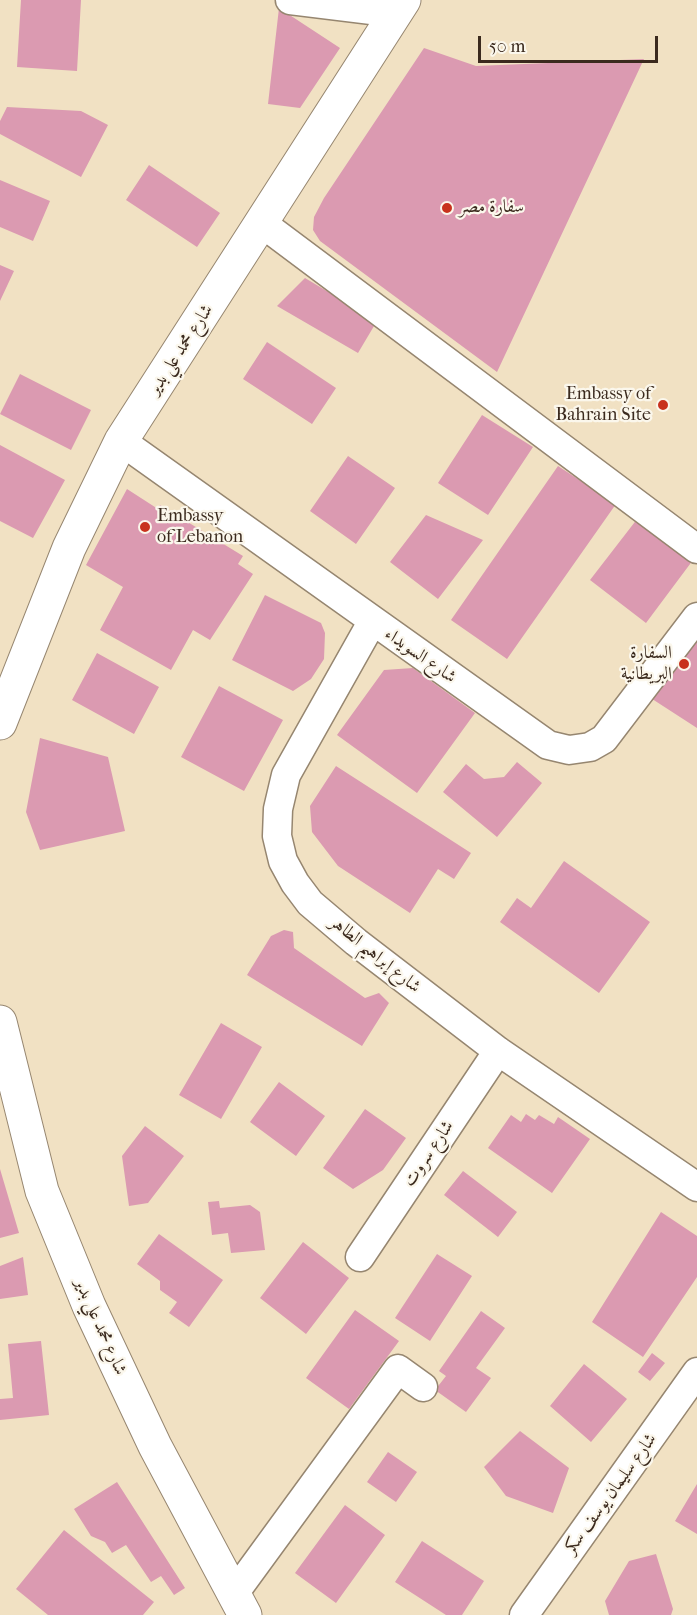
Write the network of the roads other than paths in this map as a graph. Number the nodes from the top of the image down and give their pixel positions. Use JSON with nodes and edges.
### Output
{"nodes":[{"id":1,"x":290,"y":0,"type":"edge"},
{"id":2,"x":400,"y":6,"type":"edge"},
{"id":3,"x":263,"y":224,"type":"junction"},
{"id":4,"x":121,"y":441,"type":"junction"},
{"id":5,"x":697,"y":549,"type":"edge"},
{"id":6,"x":697,"y":616,"type":"edge"},
{"id":7,"x":372,"y":622,"type":"junction"},
{"id":8,"x":0,"y":723,"type":"edge"},
{"id":9,"x":0,"y":1022,"type":"edge"},
{"id":10,"x":498,"y":1051,"type":"junction"},
{"id":11,"x":697,"y":1187,"type":"edge"},
{"id":12,"x":360,"y":1257,"type":"dead end"},
{"id":13,"x":697,"y":1372,"type":"edge"},
{"id":14,"x":423,"y":1387,"type":"dead end"},
{"id":15,"x":239,"y":1605,"type":"edge"},
{"id":16,"x":524,"y":1615,"type":"edge"}],
"edges":[{"from":1,"to":2,"type":"street"},
{"from":2,"to":3,"type":"street","name":"شارع محمد علي بدير"},
{"from":3,"to":4,"type":"street","name":"شارع محمد علي بدير"},
{"from":3,"to":5,"type":"street"},
{"from":4,"to":7,"type":"street","name":"شارع السويداء"},
{"from":4,"to":8,"type":"street","name":"شارع محمد علي بدير"},
{"from":6,"to":7,"type":"street","name":"شارع السويداء"},
{"from":7,"to":10,"type":"street","name":"شارع إبراهيم الطاهر"},
{"from":9,"to":15,"type":"street","name":"شارع محمد علي بدير"},
{"from":10,"to":11,"type":"street","name":"شارع إبراهيم الطاهر"},
{"from":10,"to":12,"type":"street","name":"شارع سروت"},
{"from":13,"to":16,"type":"street","name":"شارع سليمان يوسف سكر"},
{"from":14,"to":15,"type":"street"}]}
